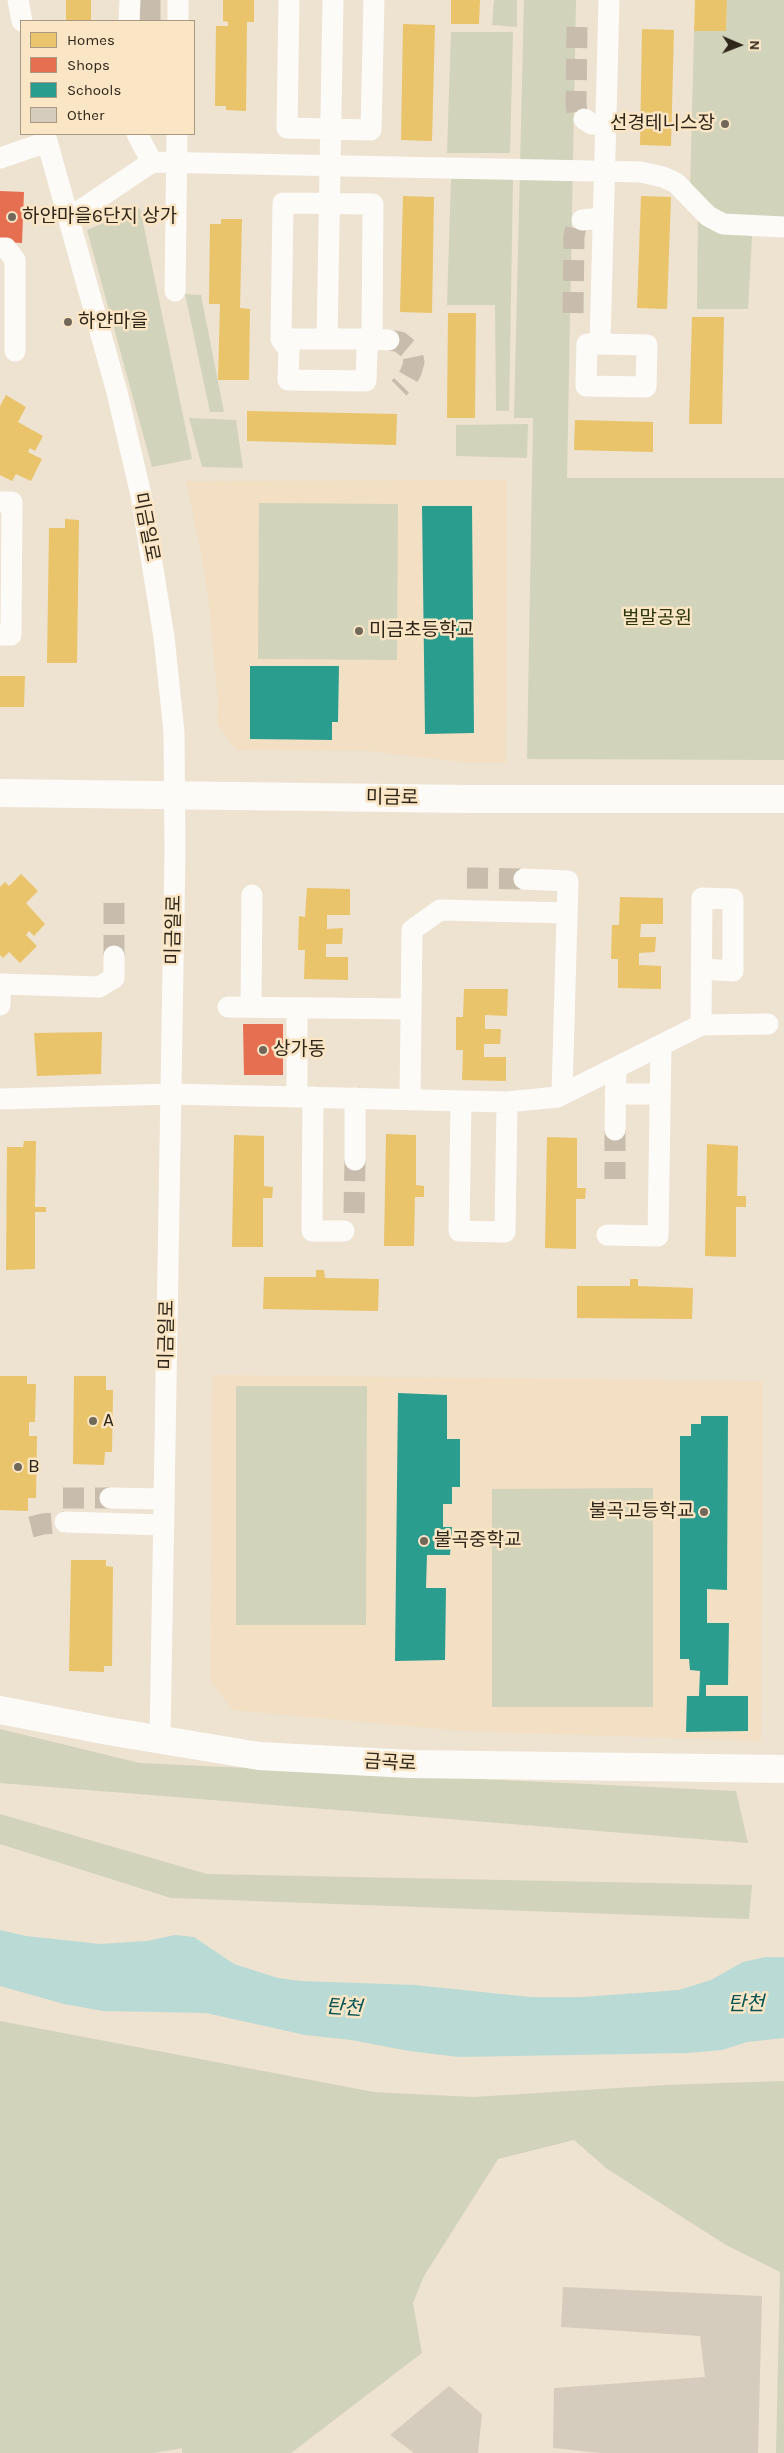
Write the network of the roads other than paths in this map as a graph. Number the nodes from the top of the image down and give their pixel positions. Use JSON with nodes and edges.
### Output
{"nodes":[{"id":1,"x":18,"y":0,"type":"edge"},
{"id":2,"x":130,"y":0,"type":"edge"},
{"id":3,"x":178,"y":0,"type":"edge"},
{"id":4,"x":288,"y":0,"type":"edge"},
{"id":5,"x":332,"y":0,"type":"edge"},
{"id":6,"x":374,"y":0,"type":"edge"},
{"id":7,"x":609,"y":0,"type":"edge"},
{"id":8,"x":22,"y":20,"type":"edge"},
{"id":9,"x":129,"y":20,"type":"edge"},
{"id":10,"x":178,"y":20,"type":"edge"},
{"id":11,"x":584,"y":119,"type":"dead end"},
{"id":12,"x":605,"y":125,"type":"junction"},
{"id":13,"x":330,"y":129,"type":"junction"},
{"id":14,"x":137,"y":135,"type":"edge"},
{"id":15,"x":177,"y":135,"type":"edge"},
{"id":16,"x":46,"y":138,"type":"edge"},
{"id":17,"x":0,"y":158,"type":"edge"},
{"id":18,"x":152,"y":162,"type":"junction"},
{"id":19,"x":177,"y":163,"type":"junction"},
{"id":20,"x":329,"y":166,"type":"junction"},
{"id":21,"x":604,"y":172,"type":"junction"},
{"id":22,"x":329,"y":203,"type":"junction"},
{"id":23,"x":69,"y":218,"type":"junction"},
{"id":24,"x":603,"y":218,"type":"junction"},
{"id":25,"x":582,"y":220,"type":"dead end"},
{"id":26,"x":784,"y":227,"type":"edge"},
{"id":27,"x":0,"y":248,"type":"edge"},
{"id":28,"x":175,"y":291,"type":"dead end"},
{"id":29,"x":281,"y":339,"type":"junction"},
{"id":30,"x":327,"y":339,"type":"junction"},
{"id":31,"x":380,"y":339,"type":"junction"},
{"id":32,"x":600,"y":344,"type":"dead end"},
{"id":33,"x":15,"y":351,"type":"dead end"},
{"id":34,"x":0,"y":502,"type":"edge"},
{"id":35,"x":6,"y":529,"type":"edge"},
{"id":36,"x":0,"y":635,"type":"edge"},
{"id":37,"x":0,"y":793,"type":"edge"},
{"id":38,"x":175,"y":794,"type":"junction"},
{"id":39,"x":784,"y":799,"type":"edge"},
{"id":40,"x":524,"y":879,"type":"tunnel mouth"},
{"id":41,"x":252,"y":895,"type":"dead end"},
{"id":42,"x":567,"y":913,"type":"junction"},
{"id":43,"x":114,"y":956,"type":"tunnel mouth"},
{"id":44,"x":702,"y":969,"type":"dead end"},
{"id":45,"x":0,"y":984,"type":"edge"},
{"id":46,"x":0,"y":1005,"type":"edge"},
{"id":47,"x":228,"y":1007,"type":"dead end"},
{"id":48,"x":252,"y":1007,"type":"junction"},
{"id":49,"x":297,"y":1008,"type":"junction"},
{"id":50,"x":411,"y":1009,"type":"junction"},
{"id":51,"x":768,"y":1024,"type":"dead end"},
{"id":52,"x":701,"y":1025,"type":"junction"},
{"id":53,"x":661,"y":1046,"type":"junction"},
{"id":54,"x":616,"y":1068,"type":"junction"},
{"id":55,"x":172,"y":1094,"type":"junction"},
{"id":56,"x":562,"y":1094,"type":"junction"},
{"id":57,"x":615,"y":1094,"type":"junction"},
{"id":58,"x":660,"y":1094,"type":"junction"},
{"id":59,"x":305,"y":1097,"type":"junction"},
{"id":60,"x":355,"y":1098,"type":"junction"},
{"id":61,"x":0,"y":1099,"type":"edge"},
{"id":62,"x":410,"y":1100,"type":"junction"},
{"id":63,"x":461,"y":1101,"type":"junction"},
{"id":64,"x":507,"y":1102,"type":"junction"},
{"id":65,"x":615,"y":1130,"type":"tunnel mouth"},
{"id":66,"x":354,"y":1160,"type":"tunnel mouth"},
{"id":67,"x":344,"y":1231,"type":"dead end"},
{"id":68,"x":607,"y":1235,"type":"dead end"},
{"id":69,"x":110,"y":1498,"type":"tunnel mouth"},
{"id":70,"x":164,"y":1499,"type":"junction"},
{"id":71,"x":65,"y":1522,"type":"tunnel mouth"},
{"id":72,"x":164,"y":1525,"type":"junction"},
{"id":73,"x":0,"y":1710,"type":"edge"},
{"id":74,"x":160,"y":1740,"type":"junction"},
{"id":75,"x":784,"y":1769,"type":"edge"}],
"edges":[{"from":1,"to":8,"type":"street"},
{"from":2,"to":9,"type":"street"},
{"from":3,"to":10,"type":"street"},
{"from":4,"to":13,"type":"street"},
{"from":5,"to":13,"type":"street"},
{"from":6,"to":13,"type":"street"},
{"from":7,"to":12,"type":"street"},
{"from":11,"to":12,"type":"street"},
{"from":12,"to":21,"type":"street"},
{"from":13,"to":20,"type":"street"},
{"from":14,"to":18,"type":"street"},
{"from":15,"to":19,"type":"street"},
{"from":16,"to":17,"type":"street"},
{"from":16,"to":23,"type":"street","name":"미금일로"},
{"from":18,"to":19,"type":"street"},
{"from":18,"to":23,"type":"street"},
{"from":19,"to":20,"type":"street"},
{"from":19,"to":28,"type":"street"},
{"from":20,"to":21,"type":"street"},
{"from":20,"to":22,"type":"street"},
{"from":21,"to":24,"type":"street"},
{"from":21,"to":26,"type":"street"},
{"from":22,"to":29,"type":"street"},
{"from":22,"to":30,"type":"street"},
{"from":22,"to":31,"type":"street"},
{"from":23,"to":38,"type":"street","name":"미금일로"},
{"from":24,"to":25,"type":"street"},
{"from":24,"to":32,"type":"street"},
{"from":27,"to":33,"type":"street"},
{"from":29,"to":30,"type":"street"},
{"from":29,"to":31,"type":"street"},
{"from":30,"to":31,"type":"street"},
{"from":34,"to":35,"type":"street"},
{"from":35,"to":36,"type":"street"},
{"from":37,"to":38,"type":"main road","name":"미금로"},
{"from":38,"to":39,"type":"main road","name":"미금로"},
{"from":38,"to":55,"type":"street","name":"미금일로"},
{"from":40,"to":42,"type":"street"},
{"from":41,"to":48,"type":"street"},
{"from":42,"to":50,"type":"street"},
{"from":42,"to":56,"type":"street"},
{"from":43,"to":45,"type":"street"},
{"from":44,"to":52,"type":"street"},
{"from":45,"to":46,"type":"street"},
{"from":47,"to":48,"type":"street"},
{"from":48,"to":49,"type":"street"},
{"from":49,"to":50,"type":"street"},
{"from":49,"to":59,"type":"street"},
{"from":50,"to":62,"type":"street"},
{"from":51,"to":52,"type":"street"},
{"from":52,"to":53,"type":"street"},
{"from":53,"to":54,"type":"street"},
{"from":53,"to":58,"type":"street"},
{"from":54,"to":56,"type":"street"},
{"from":54,"to":57,"type":"street"},
{"from":55,"to":59,"type":"street"},
{"from":55,"to":61,"type":"street"},
{"from":55,"to":70,"type":"street","name":"미금일로"},
{"from":56,"to":64,"type":"street"},
{"from":57,"to":58,"type":"street"},
{"from":57,"to":65,"type":"street"},
{"from":58,"to":68,"type":"street"},
{"from":59,"to":60,"type":"street"},
{"from":59,"to":67,"type":"street"},
{"from":60,"to":62,"type":"street"},
{"from":60,"to":66,"type":"street"},
{"from":62,"to":63,"type":"street"},
{"from":63,"to":64,"type":"street"},
{"from":63,"to":64,"type":"street"},
{"from":69,"to":70,"type":"street"},
{"from":70,"to":72,"type":"street","name":"미금일로"},
{"from":71,"to":72,"type":"street"},
{"from":72,"to":74,"type":"street","name":"미금일로"},
{"from":73,"to":74,"type":"main road","name":"금곡로"},
{"from":74,"to":75,"type":"main road","name":"금곡로"}]}
